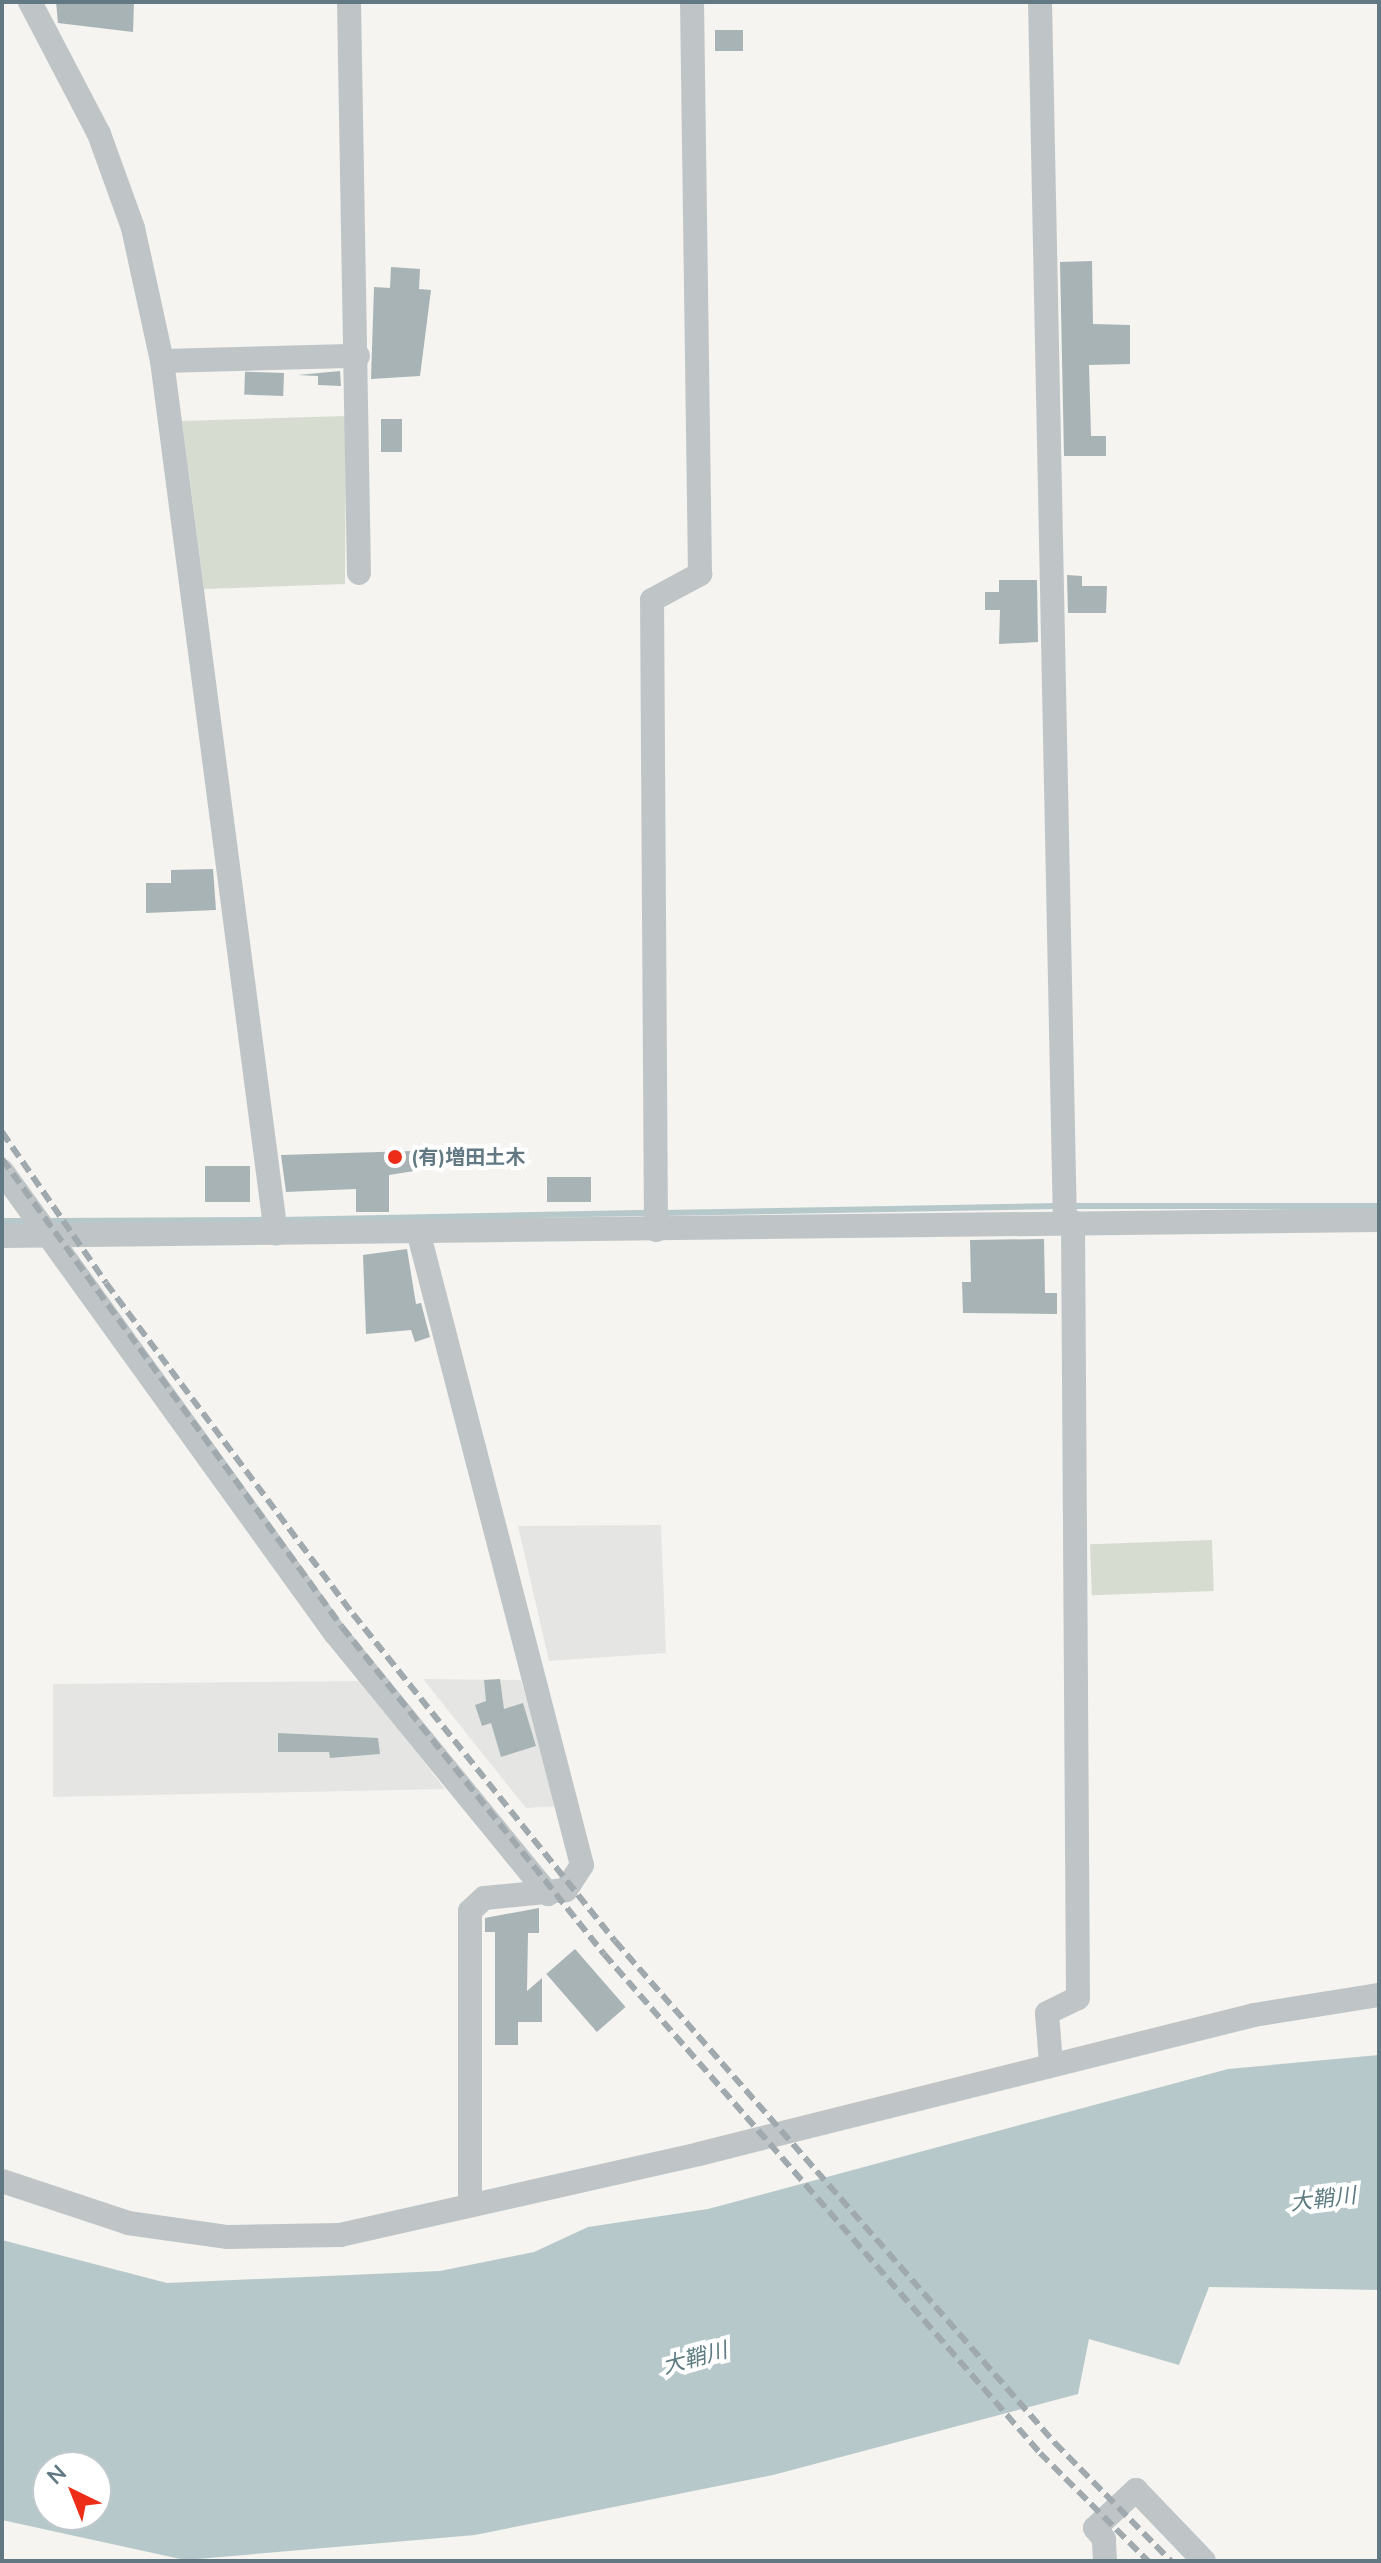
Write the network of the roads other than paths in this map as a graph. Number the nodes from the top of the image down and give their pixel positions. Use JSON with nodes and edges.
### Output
{"nodes":[{"id":1,"x":30,"y":2,"type":"edge"},
{"id":2,"x":349,"y":2,"type":"edge"},
{"id":3,"x":692,"y":2,"type":"edge"},
{"id":4,"x":1040,"y":2,"type":"edge"},
{"id":5,"x":358,"y":356,"type":"junction"},
{"id":6,"x":162,"y":361,"type":"junction"},
{"id":7,"x":359,"y":573,"type":"dead end"},
{"id":8,"x":2,"y":1171,"type":"edge"},
{"id":9,"x":1067,"y":1216,"type":"junction"},
{"id":10,"x":657,"y":1219,"type":"junction"},
{"id":11,"x":1379,"y":1220,"type":"edge"},
{"id":12,"x":275,"y":1224,"type":"junction"},
{"id":13,"x":40,"y":1226,"type":"junction"},
{"id":14,"x":418,"y":1231,"type":"junction"},
{"id":15,"x":2,"y":1236,"type":"edge"},
{"id":16,"x":548,"y":1894,"type":"junction"},
{"id":17,"x":1379,"y":1995,"type":"edge"},
{"id":18,"x":1051,"y":2063,"type":"junction"},
{"id":19,"x":2,"y":2181,"type":"edge"},
{"id":20,"x":470,"y":2205,"type":"junction"},
{"id":21,"x":1105,"y":2561,"type":"edge"},
{"id":22,"x":1204,"y":2561,"type":"edge"}],
"edges":[{"from":1,"to":6,"type":"street"},
{"from":2,"to":5,"type":"street"},
{"from":3,"to":10,"type":"street"},
{"from":4,"to":9,"type":"street"},
{"from":5,"to":6,"type":"street"},
{"from":5,"to":7,"type":"street"},
{"from":6,"to":12,"type":"street"},
{"from":8,"to":13,"type":"street"},
{"from":9,"to":10,"type":"street"},
{"from":9,"to":11,"type":"street"},
{"from":9,"to":18,"type":"street"},
{"from":10,"to":14,"type":"street"},
{"from":12,"to":13,"type":"street"},
{"from":12,"to":14,"type":"street"},
{"from":13,"to":15,"type":"street"},
{"from":13,"to":16,"type":"street"},
{"from":14,"to":16,"type":"street"},
{"from":16,"to":20,"type":"street"},
{"from":17,"to":18,"type":"street"},
{"from":18,"to":20,"type":"street"},
{"from":19,"to":20,"type":"street"},
{"from":21,"to":22,"type":"street"}]}
